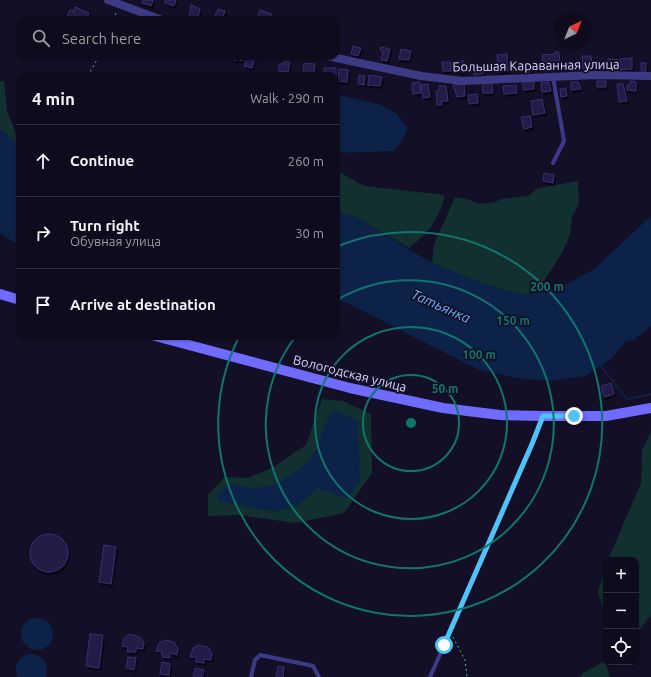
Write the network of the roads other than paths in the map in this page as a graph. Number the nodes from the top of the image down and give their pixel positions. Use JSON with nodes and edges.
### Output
{"nodes":[{"id":1,"x":108,"y":0,"type":"edge"},
{"id":2,"x":129,"y":4,"type":"edge"},
{"id":3,"x":154,"y":16,"type":"edge"},
{"id":4,"x":340,"y":59,"type":"edge"},
{"id":5,"x":553,"y":76,"type":"junction"},
{"id":6,"x":651,"y":76,"type":"edge"},
{"id":7,"x":553,"y":163,"type":"dead end"},
{"id":8,"x":0,"y":294,"type":"edge"},
{"id":9,"x":16,"y":299,"type":"edge"},
{"id":10,"x":169,"y":340,"type":"edge"},
{"id":11,"x":651,"y":408,"type":"edge"},
{"id":12,"x":543,"y":416,"type":"junction"},
{"id":13,"x":251,"y":677,"type":"edge"},
{"id":14,"x":319,"y":677,"type":"edge"},
{"id":15,"x":430,"y":677,"type":"edge"}],
"edges":[{"from":1,"to":2,"type":"street"},
{"from":2,"to":3,"type":"street"},
{"from":4,"to":5,"type":"street","name":"Большая Караванная улица"},
{"from":5,"to":6,"type":"street","name":"Большая Караванная улица"},
{"from":5,"to":7,"type":"lane"},
{"from":8,"to":9,"type":"main road"},
{"from":10,"to":12,"type":"main road","name":"Вологодская улица"},
{"from":11,"to":12,"type":"main road","name":"Вологодская улица"},
{"from":12,"to":15,"type":"lane"},
{"from":13,"to":14,"type":"lane"}]}
